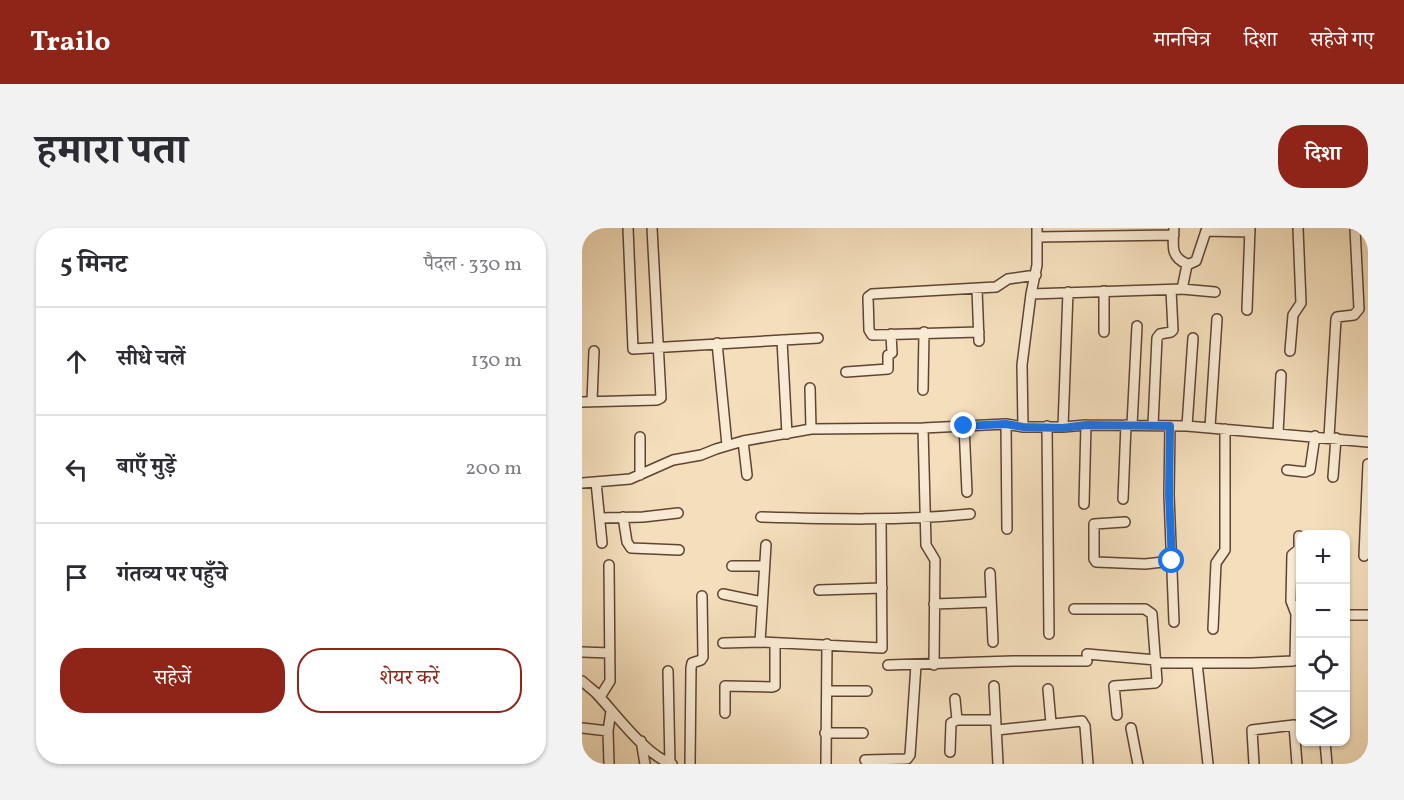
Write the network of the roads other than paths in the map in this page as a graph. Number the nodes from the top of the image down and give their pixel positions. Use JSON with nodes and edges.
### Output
{"nodes":[{"id":1,"x":628,"y":228,"type":"edge"},
{"id":2,"x":652,"y":228,"type":"edge"},
{"id":3,"x":1298,"y":228,"type":"edge"},
{"id":4,"x":1355,"y":228,"type":"edge"},
{"id":5,"x":1250,"y":230,"type":"edge"},
{"id":6,"x":1174,"y":231,"type":"edge"},
{"id":7,"x":1037,"y":233,"type":"edge"},
{"id":8,"x":1187,"y":264,"type":"junction"},
{"id":9,"x":1036,"y":275,"type":"junction"},
{"id":10,"x":977,"y":289,"type":"junction"},
{"id":11,"x":1182,"y":289,"type":"junction"},
{"id":12,"x":1171,"y":290,"type":"junction"},
{"id":13,"x":1104,"y":291,"type":"junction"},
{"id":14,"x":1068,"y":292,"type":"junction"},
{"id":15,"x":1215,"y":292,"type":"dead end"},
{"id":16,"x":1031,"y":294,"type":"junction"},
{"id":17,"x":1247,"y":310,"type":"dead end"},
{"id":18,"x":1217,"y":319,"type":"dead end"},
{"id":19,"x":1137,"y":326,"type":"dead end"},
{"id":20,"x":924,"y":332,"type":"junction"},
{"id":21,"x":1104,"y":332,"type":"dead end"},
{"id":22,"x":891,"y":334,"type":"junction"},
{"id":23,"x":818,"y":338,"type":"dead end"},
{"id":24,"x":1192,"y":338,"type":"dead end"},
{"id":25,"x":782,"y":340,"type":"junction"},
{"id":26,"x":717,"y":343,"type":"junction"},
{"id":27,"x":659,"y":346,"type":"junction"},
{"id":28,"x":594,"y":351,"type":"dead end"},
{"id":29,"x":1290,"y":351,"type":"dead end"},
{"id":30,"x":846,"y":372,"type":"dead end"},
{"id":31,"x":1281,"y":375,"type":"dead end"},
{"id":32,"x":810,"y":388,"type":"dead end"},
{"id":33,"x":923,"y":390,"type":"dead end"},
{"id":34,"x":587,"y":402,"type":"edge"},
{"id":35,"x":1006,"y":424,"type":"junction"},
{"id":36,"x":1086,"y":425,"type":"junction"},
{"id":37,"x":1129,"y":425,"type":"junction"},
{"id":38,"x":1153,"y":425,"type":"junction"},
{"id":39,"x":964,"y":426,"type":"junction"},
{"id":40,"x":1047,"y":426,"type":"junction"},
{"id":41,"x":1170,"y":426,"type":"junction"},
{"id":42,"x":1187,"y":426,"type":"junction"},
{"id":43,"x":1023,"y":427,"type":"junction"},
{"id":44,"x":1210,"y":427,"type":"junction"},
{"id":45,"x":923,"y":428,"type":"junction"},
{"id":46,"x":1063,"y":428,"type":"junction"},
{"id":47,"x":812,"y":429,"type":"junction"},
{"id":48,"x":1225,"y":429,"type":"junction"},
{"id":49,"x":1278,"y":433,"type":"junction"},
{"id":50,"x":787,"y":434,"type":"junction"},
{"id":51,"x":1315,"y":436,"type":"junction"},
{"id":52,"x":640,"y":437,"type":"dead end"},
{"id":53,"x":1332,"y":437,"type":"junction"},
{"id":54,"x":743,"y":441,"type":"junction"},
{"id":55,"x":1368,"y":441,"type":"edge"},
{"id":56,"x":728,"y":445,"type":"junction"},
{"id":57,"x":1368,"y":464,"type":"edge"},
{"id":58,"x":1287,"y":470,"type":"dead end"},
{"id":59,"x":640,"y":475,"type":"junction"},
{"id":60,"x":747,"y":475,"type":"dead end"},
{"id":61,"x":1333,"y":477,"type":"dead end"},
{"id":62,"x":596,"y":482,"type":"junction"},
{"id":63,"x":582,"y":483,"type":"edge"},
{"id":64,"x":968,"y":492,"type":"dead end"},
{"id":65,"x":1123,"y":499,"type":"dead end"},
{"id":66,"x":1084,"y":504,"type":"dead end"},
{"id":67,"x":678,"y":513,"type":"dead end"},
{"id":68,"x":970,"y":514,"type":"dead end"},
{"id":69,"x":623,"y":517,"type":"junction"},
{"id":70,"x":761,"y":517,"type":"dead end"},
{"id":71,"x":600,"y":518,"type":"junction"},
{"id":72,"x":926,"y":519,"type":"junction"},
{"id":73,"x":881,"y":520,"type":"junction"},
{"id":74,"x":1125,"y":522,"type":"dead end"},
{"id":75,"x":1006,"y":529,"type":"dead end"},
{"id":76,"x":602,"y":543,"type":"dead end"},
{"id":77,"x":766,"y":545,"type":"dead end"},
{"id":78,"x":678,"y":550,"type":"dead end"},
{"id":79,"x":1296,"y":552,"type":"edge"},
{"id":80,"x":1364,"y":556,"type":"dead end"},
{"id":81,"x":1172,"y":561,"type":"junction"},
{"id":82,"x":609,"y":565,"type":"dead end"},
{"id":83,"x":732,"y":566,"type":"dead end"},
{"id":84,"x":764,"y":566,"type":"junction"},
{"id":85,"x":990,"y":573,"type":"dead end"},
{"id":86,"x":882,"y":588,"type":"junction"},
{"id":87,"x":819,"y":590,"type":"dead end"},
{"id":88,"x":723,"y":594,"type":"dead end"},
{"id":89,"x":702,"y":596,"type":"dead end"},
{"id":90,"x":762,"y":602,"type":"junction"},
{"id":91,"x":990,"y":602,"type":"junction"},
{"id":92,"x":934,"y":604,"type":"junction"},
{"id":93,"x":1074,"y":609,"type":"dead end"},
{"id":94,"x":1296,"y":610,"type":"edge"},
{"id":95,"x":1350,"y":615,"type":"edge"},
{"id":96,"x":1368,"y":615,"type":"edge"},
{"id":97,"x":1174,"y":622,"type":"dead end"},
{"id":98,"x":1213,"y":629,"type":"dead end"},
{"id":99,"x":1048,"y":634,"type":"dead end"},
{"id":100,"x":1296,"y":638,"type":"edge"},
{"id":101,"x":760,"y":642,"type":"junction"},
{"id":102,"x":993,"y":642,"type":"dead end"},
{"id":103,"x":723,"y":643,"type":"dead end"},
{"id":104,"x":776,"y":644,"type":"junction"},
{"id":105,"x":826,"y":644,"type":"junction"},
{"id":106,"x":582,"y":652,"type":"edge"},
{"id":107,"x":610,"y":652,"type":"junction"},
{"id":108,"x":1156,"y":661,"type":"junction"},
{"id":109,"x":1197,"y":663,"type":"junction"},
{"id":110,"x":888,"y":665,"type":"dead end"},
{"id":111,"x":916,"y":665,"type":"junction"},
{"id":112,"x":934,"y":665,"type":"junction"},
{"id":113,"x":668,"y":671,"type":"dead end"},
{"id":114,"x":582,"y":681,"type":"edge"},
{"id":115,"x":994,"y":687,"type":"dead end"},
{"id":116,"x":1048,"y":689,"type":"dead end"},
{"id":117,"x":827,"y":691,"type":"junction"},
{"id":118,"x":867,"y":691,"type":"dead end"},
{"id":119,"x":600,"y":697,"type":"junction"},
{"id":120,"x":955,"y":699,"type":"dead end"},
{"id":121,"x":611,"y":711,"type":"junction"},
{"id":122,"x":725,"y":713,"type":"dead end"},
{"id":123,"x":1117,"y":715,"type":"dead end"},
{"id":124,"x":957,"y":720,"type":"junction"},
{"id":125,"x":996,"y":720,"type":"junction"},
{"id":126,"x":1050,"y":723,"type":"junction"},
{"id":127,"x":1296,"y":725,"type":"edge"},
{"id":128,"x":582,"y":728,"type":"edge"},
{"id":129,"x":1131,"y":728,"type":"dead end"},
{"id":130,"x":997,"y":730,"type":"junction"},
{"id":131,"x":608,"y":731,"type":"junction"},
{"id":132,"x":825,"y":733,"type":"junction"},
{"id":133,"x":863,"y":733,"type":"dead end"},
{"id":134,"x":641,"y":741,"type":"junction"},
{"id":135,"x":1297,"y":746,"type":"edge"},
{"id":136,"x":1325,"y":746,"type":"edge"},
{"id":137,"x":950,"y":752,"type":"dead end"},
{"id":138,"x":865,"y":760,"type":"dead end"},
{"id":139,"x":609,"y":764,"type":"edge"},
{"id":140,"x":645,"y":764,"type":"edge"},
{"id":141,"x":671,"y":764,"type":"edge"},
{"id":142,"x":690,"y":764,"type":"edge"},
{"id":143,"x":826,"y":764,"type":"edge"},
{"id":144,"x":998,"y":764,"type":"edge"},
{"id":145,"x":1088,"y":764,"type":"edge"},
{"id":146,"x":1138,"y":764,"type":"edge"},
{"id":147,"x":1208,"y":764,"type":"edge"},
{"id":148,"x":1254,"y":764,"type":"edge"},
{"id":149,"x":1297,"y":764,"type":"edge"},
{"id":150,"x":1327,"y":764,"type":"edge"}],
"edges":[{"from":1,"to":27,"type":"street"},
{"from":2,"to":27,"type":"street"},
{"from":3,"to":29,"type":"street"},
{"from":4,"to":53,"type":"street"},
{"from":5,"to":8,"type":"street"},
{"from":5,"to":17,"type":"street"},
{"from":6,"to":7,"type":"street"},
{"from":6,"to":8,"type":"street"},
{"from":7,"to":9,"type":"street"},
{"from":8,"to":11,"type":"street"},
{"from":9,"to":10,"type":"street"},
{"from":9,"to":16,"type":"street"},
{"from":10,"to":20,"type":"street"},
{"from":10,"to":22,"type":"street"},
{"from":11,"to":12,"type":"street"},
{"from":11,"to":15,"type":"street"},
{"from":12,"to":13,"type":"street"},
{"from":12,"to":38,"type":"street"},
{"from":13,"to":14,"type":"street"},
{"from":13,"to":21,"type":"street"},
{"from":14,"to":16,"type":"street"},
{"from":14,"to":46,"type":"street"},
{"from":16,"to":43,"type":"street"},
{"from":18,"to":44,"type":"street"},
{"from":19,"to":37,"type":"street"},
{"from":20,"to":22,"type":"street"},
{"from":20,"to":33,"type":"street"},
{"from":22,"to":30,"type":"street"},
{"from":23,"to":25,"type":"street"},
{"from":24,"to":42,"type":"street"},
{"from":25,"to":26,"type":"street"},
{"from":25,"to":50,"type":"street"},
{"from":26,"to":27,"type":"street"},
{"from":26,"to":56,"type":"street"},
{"from":27,"to":34,"type":"street"},
{"from":28,"to":34,"type":"street"},
{"from":31,"to":49,"type":"street"},
{"from":32,"to":47,"type":"street"},
{"from":35,"to":39,"type":"street"},
{"from":35,"to":43,"type":"street"},
{"from":35,"to":75,"type":"street"},
{"from":36,"to":37,"type":"street"},
{"from":36,"to":46,"type":"street"},
{"from":36,"to":66,"type":"street"},
{"from":37,"to":38,"type":"street"},
{"from":37,"to":65,"type":"street"},
{"from":38,"to":41,"type":"street"},
{"from":39,"to":45,"type":"street"},
{"from":39,"to":64,"type":"street"},
{"from":40,"to":43,"type":"street"},
{"from":40,"to":46,"type":"street"},
{"from":40,"to":99,"type":"street"},
{"from":41,"to":42,"type":"street"},
{"from":41,"to":81,"type":"street"},
{"from":42,"to":44,"type":"street"},
{"from":44,"to":48,"type":"street"},
{"from":45,"to":47,"type":"street"},
{"from":45,"to":72,"type":"street"},
{"from":47,"to":50,"type":"street"},
{"from":48,"to":49,"type":"street"},
{"from":48,"to":98,"type":"street"},
{"from":49,"to":51,"type":"street"},
{"from":50,"to":54,"type":"street"},
{"from":51,"to":53,"type":"street"},
{"from":51,"to":58,"type":"street"},
{"from":52,"to":59,"type":"street"},
{"from":53,"to":55,"type":"street"},
{"from":53,"to":61,"type":"street"},
{"from":54,"to":56,"type":"street"},
{"from":54,"to":60,"type":"street"},
{"from":56,"to":59,"type":"street"},
{"from":57,"to":80,"type":"street"},
{"from":59,"to":62,"type":"street"},
{"from":62,"to":63,"type":"street"},
{"from":62,"to":71,"type":"street"},
{"from":67,"to":69,"type":"street"},
{"from":68,"to":72,"type":"street"},
{"from":69,"to":71,"type":"street"},
{"from":69,"to":78,"type":"street"},
{"from":70,"to":73,"type":"street"},
{"from":71,"to":76,"type":"street"},
{"from":72,"to":73,"type":"street"},
{"from":72,"to":92,"type":"street"},
{"from":73,"to":86,"type":"street"},
{"from":74,"to":81,"type":"street"},
{"from":77,"to":84,"type":"street"},
{"from":79,"to":94,"type":"street"},
{"from":81,"to":97,"type":"street"},
{"from":82,"to":107,"type":"street"},
{"from":83,"to":84,"type":"street"},
{"from":84,"to":90,"type":"street"},
{"from":85,"to":91,"type":"street"},
{"from":86,"to":87,"type":"street"},
{"from":86,"to":105,"type":"street"},
{"from":88,"to":90,"type":"street"},
{"from":89,"to":142,"type":"street"},
{"from":90,"to":101,"type":"street"},
{"from":91,"to":92,"type":"street"},
{"from":91,"to":102,"type":"street"},
{"from":92,"to":112,"type":"street"},
{"from":93,"to":108,"type":"street"},
{"from":95,"to":96,"type":"street"},
{"from":100,"to":109,"type":"street"},
{"from":101,"to":103,"type":"street"},
{"from":101,"to":104,"type":"street"},
{"from":104,"to":105,"type":"street"},
{"from":104,"to":122,"type":"street"},
{"from":105,"to":117,"type":"street"},
{"from":106,"to":107,"type":"street"},
{"from":107,"to":119,"type":"street"},
{"from":108,"to":109,"type":"street"},
{"from":108,"to":112,"type":"street"},
{"from":108,"to":123,"type":"street"},
{"from":109,"to":147,"type":"street"},
{"from":110,"to":111,"type":"street"},
{"from":111,"to":112,"type":"street"},
{"from":111,"to":138,"type":"street"},
{"from":113,"to":141,"type":"street"},
{"from":114,"to":119,"type":"street"},
{"from":115,"to":125,"type":"street"},
{"from":116,"to":126,"type":"street"},
{"from":117,"to":118,"type":"street"},
{"from":117,"to":132,"type":"street"},
{"from":119,"to":121,"type":"street"},
{"from":120,"to":124,"type":"street"},
{"from":121,"to":131,"type":"street"},
{"from":121,"to":134,"type":"street"},
{"from":124,"to":125,"type":"street"},
{"from":124,"to":137,"type":"street"},
{"from":125,"to":130,"type":"street"},
{"from":126,"to":130,"type":"street"},
{"from":126,"to":145,"type":"street"},
{"from":127,"to":148,"type":"street"},
{"from":128,"to":131,"type":"street"},
{"from":129,"to":146,"type":"street"},
{"from":130,"to":144,"type":"street"},
{"from":131,"to":139,"type":"street"},
{"from":132,"to":133,"type":"street"},
{"from":132,"to":143,"type":"street"},
{"from":134,"to":140,"type":"street"},
{"from":134,"to":141,"type":"street"},
{"from":135,"to":149,"type":"street"},
{"from":136,"to":150,"type":"street"}]}
